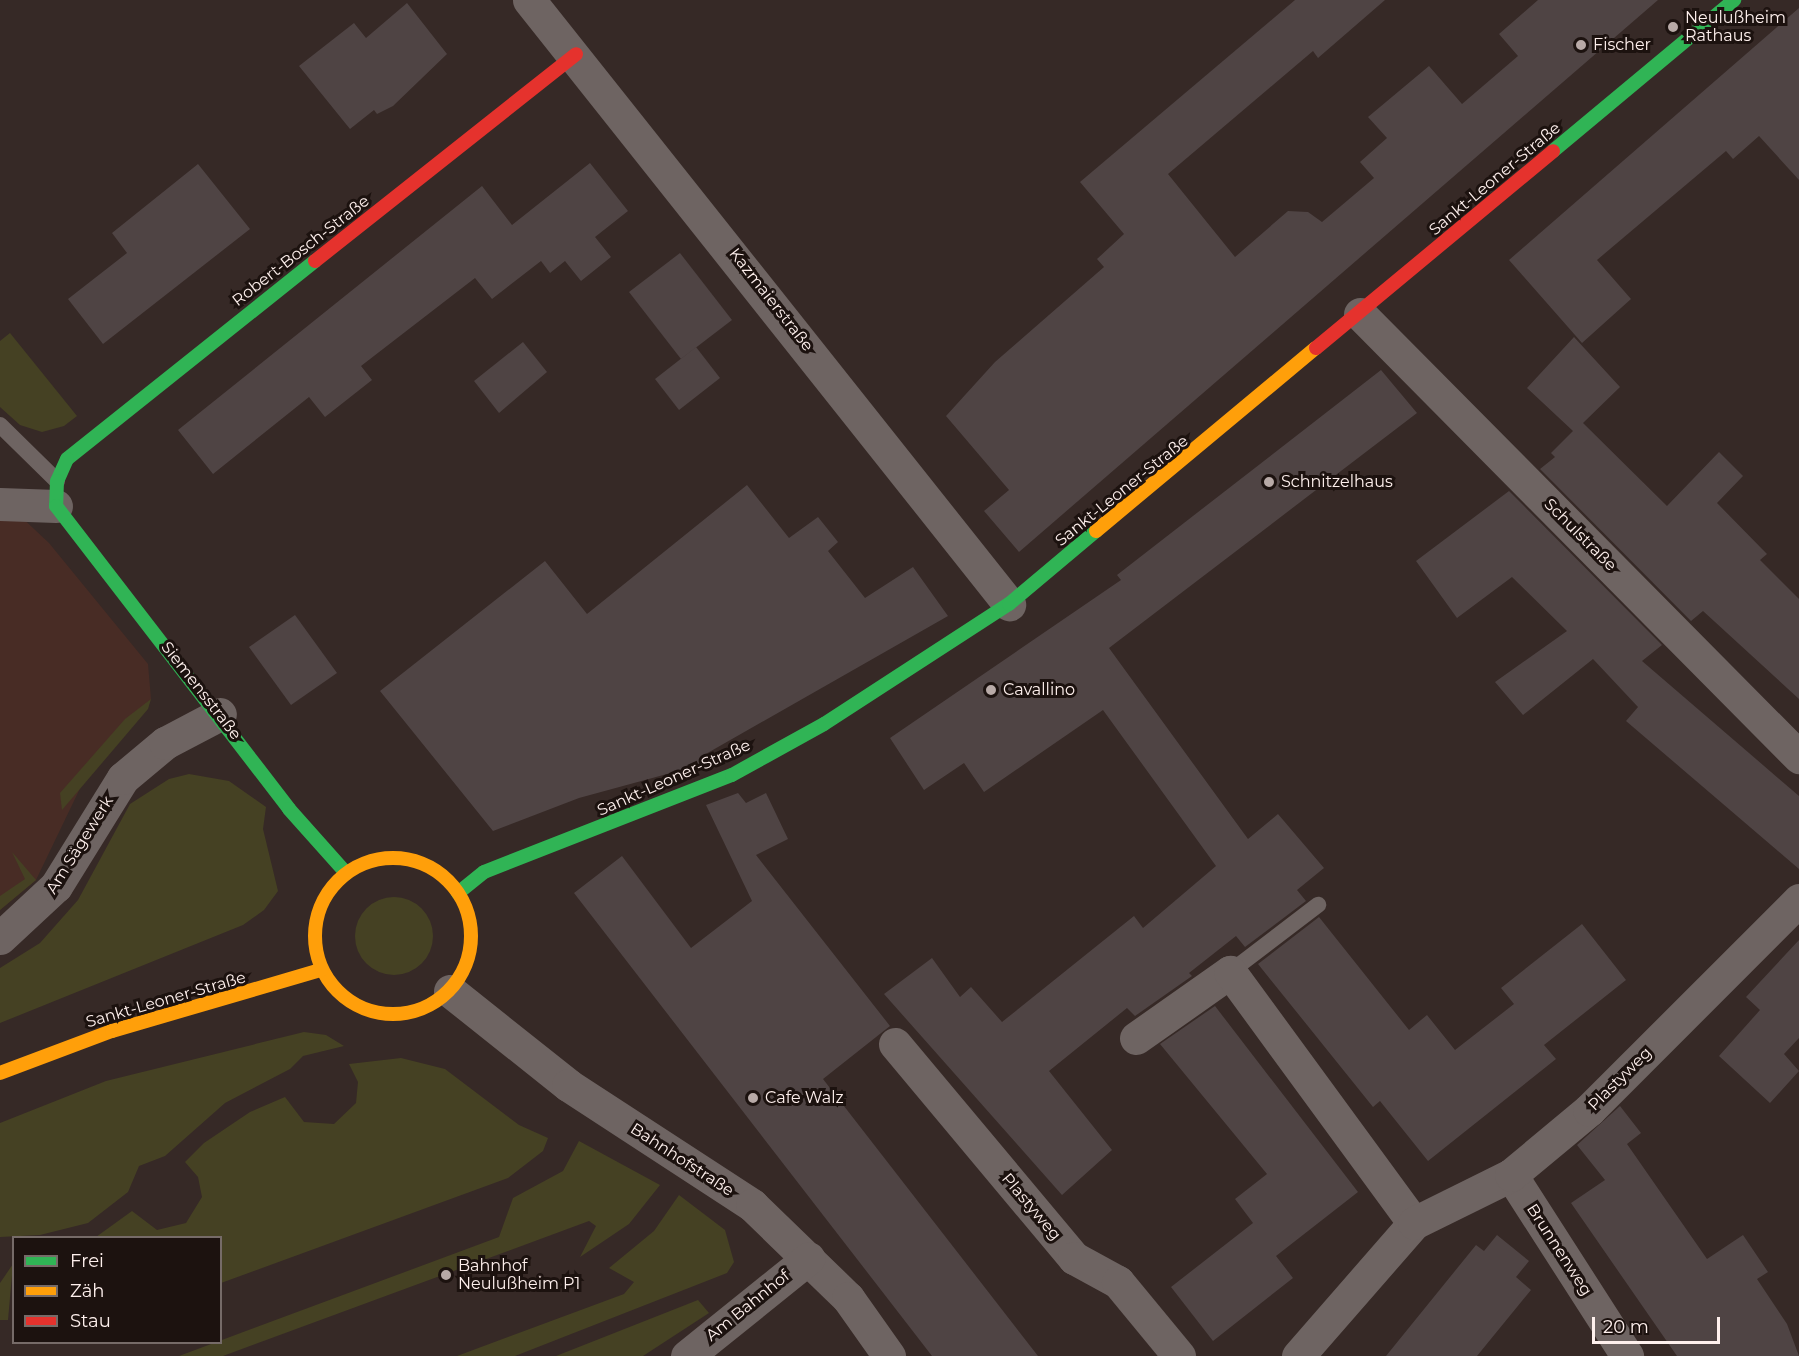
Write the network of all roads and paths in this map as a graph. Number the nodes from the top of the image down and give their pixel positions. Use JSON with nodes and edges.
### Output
{"nodes":[{"id":1,"x":529,"y":0,"type":"edge"},
{"id":2,"x":1734,"y":0,"type":"edge"},
{"id":3,"x":576,"y":54,"type":"junction"},
{"id":4,"x":1360,"y":314,"type":"junction"},
{"id":5,"x":0,"y":425,"type":"edge"},
{"id":6,"x":57,"y":494,"type":"junction"},
{"id":7,"x":0,"y":504,"type":"edge"},
{"id":8,"x":1009,"y":604,"type":"junction"},
{"id":9,"x":220,"y":714,"type":"junction"},
{"id":10,"x":1799,"y":757,"type":"edge"},
{"id":11,"x":346,"y":873,"type":"junction"},
{"id":12,"x":458,"y":893,"type":"junction"},
{"id":13,"x":1799,"y":900,"type":"edge"},
{"id":14,"x":1318,"y":905,"type":"dead end"},
{"id":15,"x":0,"y":938,"type":"edge"},
{"id":16,"x":321,"y":970,"type":"junction"},
{"id":17,"x":1230,"y":972,"type":"junction"},
{"id":18,"x":450,"y":991,"type":"junction"},
{"id":19,"x":1136,"y":1038,"type":"dead end"},
{"id":20,"x":895,"y":1044,"type":"dead end"},
{"id":21,"x":0,"y":1073,"type":"edge"},
{"id":22,"x":1511,"y":1175,"type":"junction"},
{"id":23,"x":1414,"y":1223,"type":"junction"},
{"id":24,"x":809,"y":1257,"type":"junction"},
{"id":25,"x":687,"y":1356,"type":"edge"},
{"id":26,"x":889,"y":1356,"type":"edge"},
{"id":27,"x":1179,"y":1356,"type":"edge"},
{"id":28,"x":1298,"y":1356,"type":"edge"},
{"id":29,"x":1627,"y":1356,"type":"edge"}],
"edges":[{"from":1,"to":3,"type":"street","name":"Kazmaierstraße"},
{"from":2,"to":4,"type":"street","name":"Sankt-Leoner-Straße"},
{"from":3,"to":6,"type":"street","name":"Robert-Bosch-Straße"},
{"from":3,"to":8,"type":"street","name":"Kazmaierstraße"},
{"from":4,"to":8,"type":"street","name":"Sankt-Leoner-Straße"},
{"from":4,"to":10,"type":"street","name":"Schulstraße"},
{"from":5,"to":6,"type":"lane"},
{"from":6,"to":7,"type":"street"},
{"from":6,"to":9,"type":"street","name":"Siemensstraße"},
{"from":8,"to":12,"type":"street","name":"Sankt-Leoner-Straße"},
{"from":9,"to":11,"type":"street","name":"Siemensstraße"},
{"from":9,"to":15,"type":"street","name":"Am Sägewerk"},
{"from":11,"to":12,"type":"street"},
{"from":11,"to":16,"type":"street"},
{"from":12,"to":18,"type":"street"},
{"from":13,"to":22,"type":"street","name":"Plastyweg"},
{"from":14,"to":17,"type":"lane"},
{"from":16,"to":18,"type":"street"},
{"from":16,"to":21,"type":"street","name":"Sankt-Leoner-Straße"},
{"from":17,"to":19,"type":"street"},
{"from":17,"to":23,"type":"street"},
{"from":18,"to":24,"type":"street","name":"Bahnhofstraße"},
{"from":20,"to":27,"type":"street","name":"Plastyweg"},
{"from":22,"to":23,"type":"street","name":"Plastyweg"},
{"from":22,"to":29,"type":"street","name":"Brunnenweg"},
{"from":23,"to":28,"type":"street","name":"Plastyweg"},
{"from":24,"to":25,"type":"street","name":"Am Bahnhof"},
{"from":24,"to":26,"type":"street","name":"Bahnhofstraße"}]}
